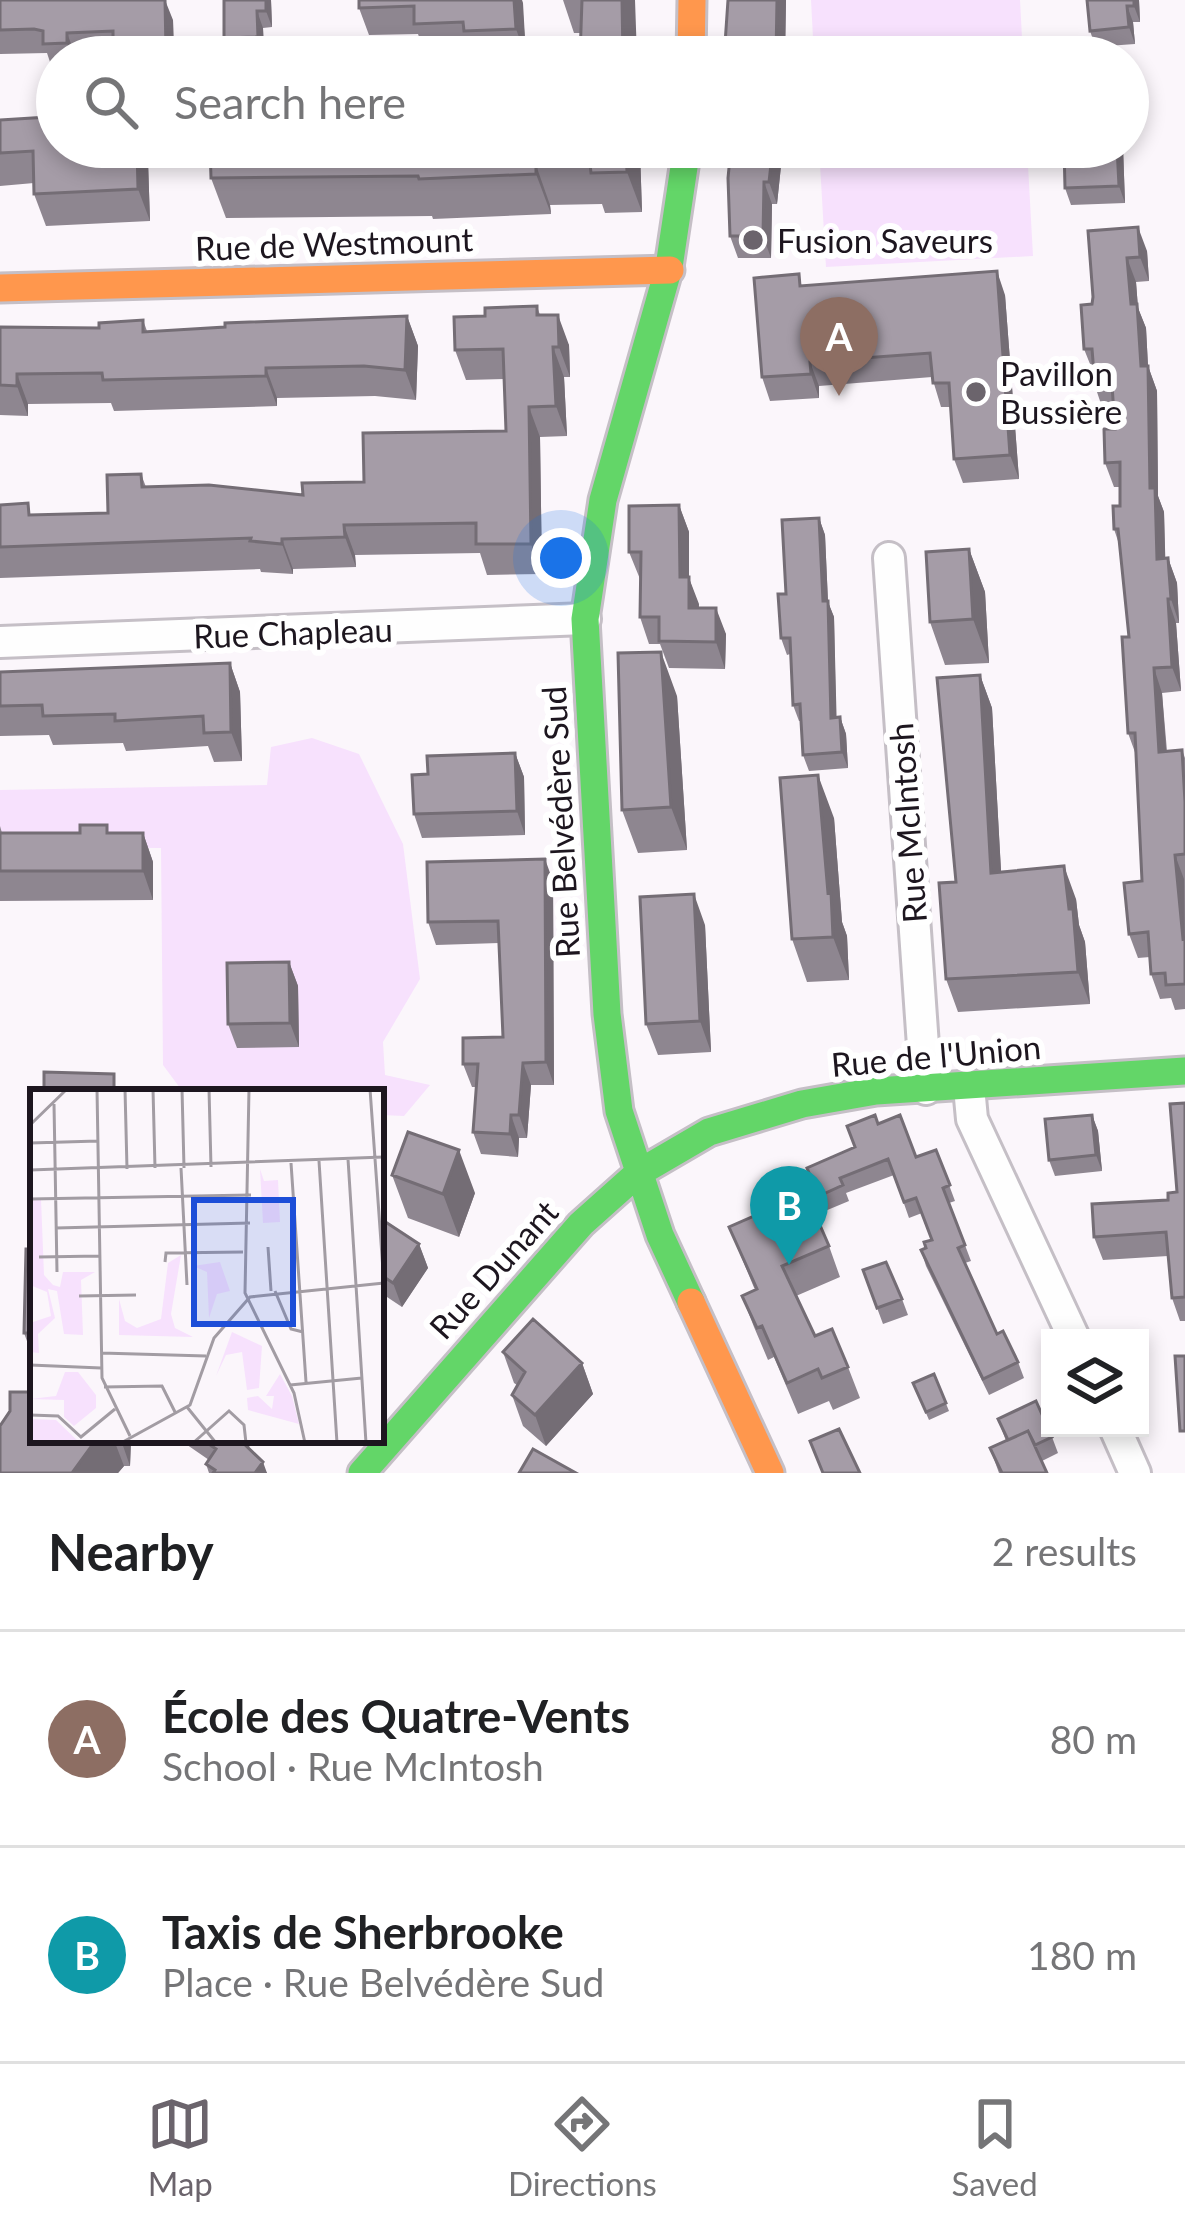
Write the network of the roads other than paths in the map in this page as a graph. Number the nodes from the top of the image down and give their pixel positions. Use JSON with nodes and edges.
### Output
{"nodes":[{"id":1,"x":692,"y":0,"type":"edge"},
{"id":2,"x":691,"y":36,"type":"edge"},
{"id":3,"x":684,"y":168,"type":"edge"},
{"id":4,"x":670,"y":269,"type":"junction"},
{"id":5,"x":0,"y":288,"type":"edge"},
{"id":6,"x":889,"y":558,"type":"dead end"},
{"id":7,"x":585,"y":619,"type":"junction"},
{"id":8,"x":0,"y":641,"type":"edge"},
{"id":9,"x":1185,"y":1071,"type":"edge"},
{"id":10,"x":969,"y":1087,"type":"junction"},
{"id":11,"x":926,"y":1089,"type":"junction"},
{"id":12,"x":637,"y":1174,"type":"junction"},
{"id":13,"x":1069,"y":1329,"type":"edge"},
{"id":14,"x":1119,"y":1437,"type":"edge"},
{"id":15,"x":362,"y":1473,"type":"edge"},
{"id":16,"x":770,"y":1473,"type":"edge"},
{"id":17,"x":1136,"y":1473,"type":"edge"}],
"edges":[{"from":1,"to":2,"type":"street"},
{"from":3,"to":4,"type":"street","name":"Rue Belvédère Sud"},
{"from":4,"to":5,"type":"street","name":"Rue de Westmount"},
{"from":4,"to":7,"type":"street","name":"Rue Belvédère Sud"},
{"from":6,"to":11,"type":"street","name":"Rue McIntosh"},
{"from":7,"to":8,"type":"street","name":"Rue Chapleau"},
{"from":7,"to":12,"type":"street","name":"Rue Belvédère Sud"},
{"from":9,"to":10,"type":"street","name":"Rue de l'Union"},
{"from":10,"to":11,"type":"street","name":"Rue de l'Union"},
{"from":10,"to":13,"type":"street"},
{"from":11,"to":12,"type":"street","name":"Rue de l'Union"},
{"from":12,"to":15,"type":"street","name":"Rue Dunant"},
{"from":12,"to":16,"type":"street","name":"Rue Belvédère Sud"},
{"from":14,"to":17,"type":"street"}]}
